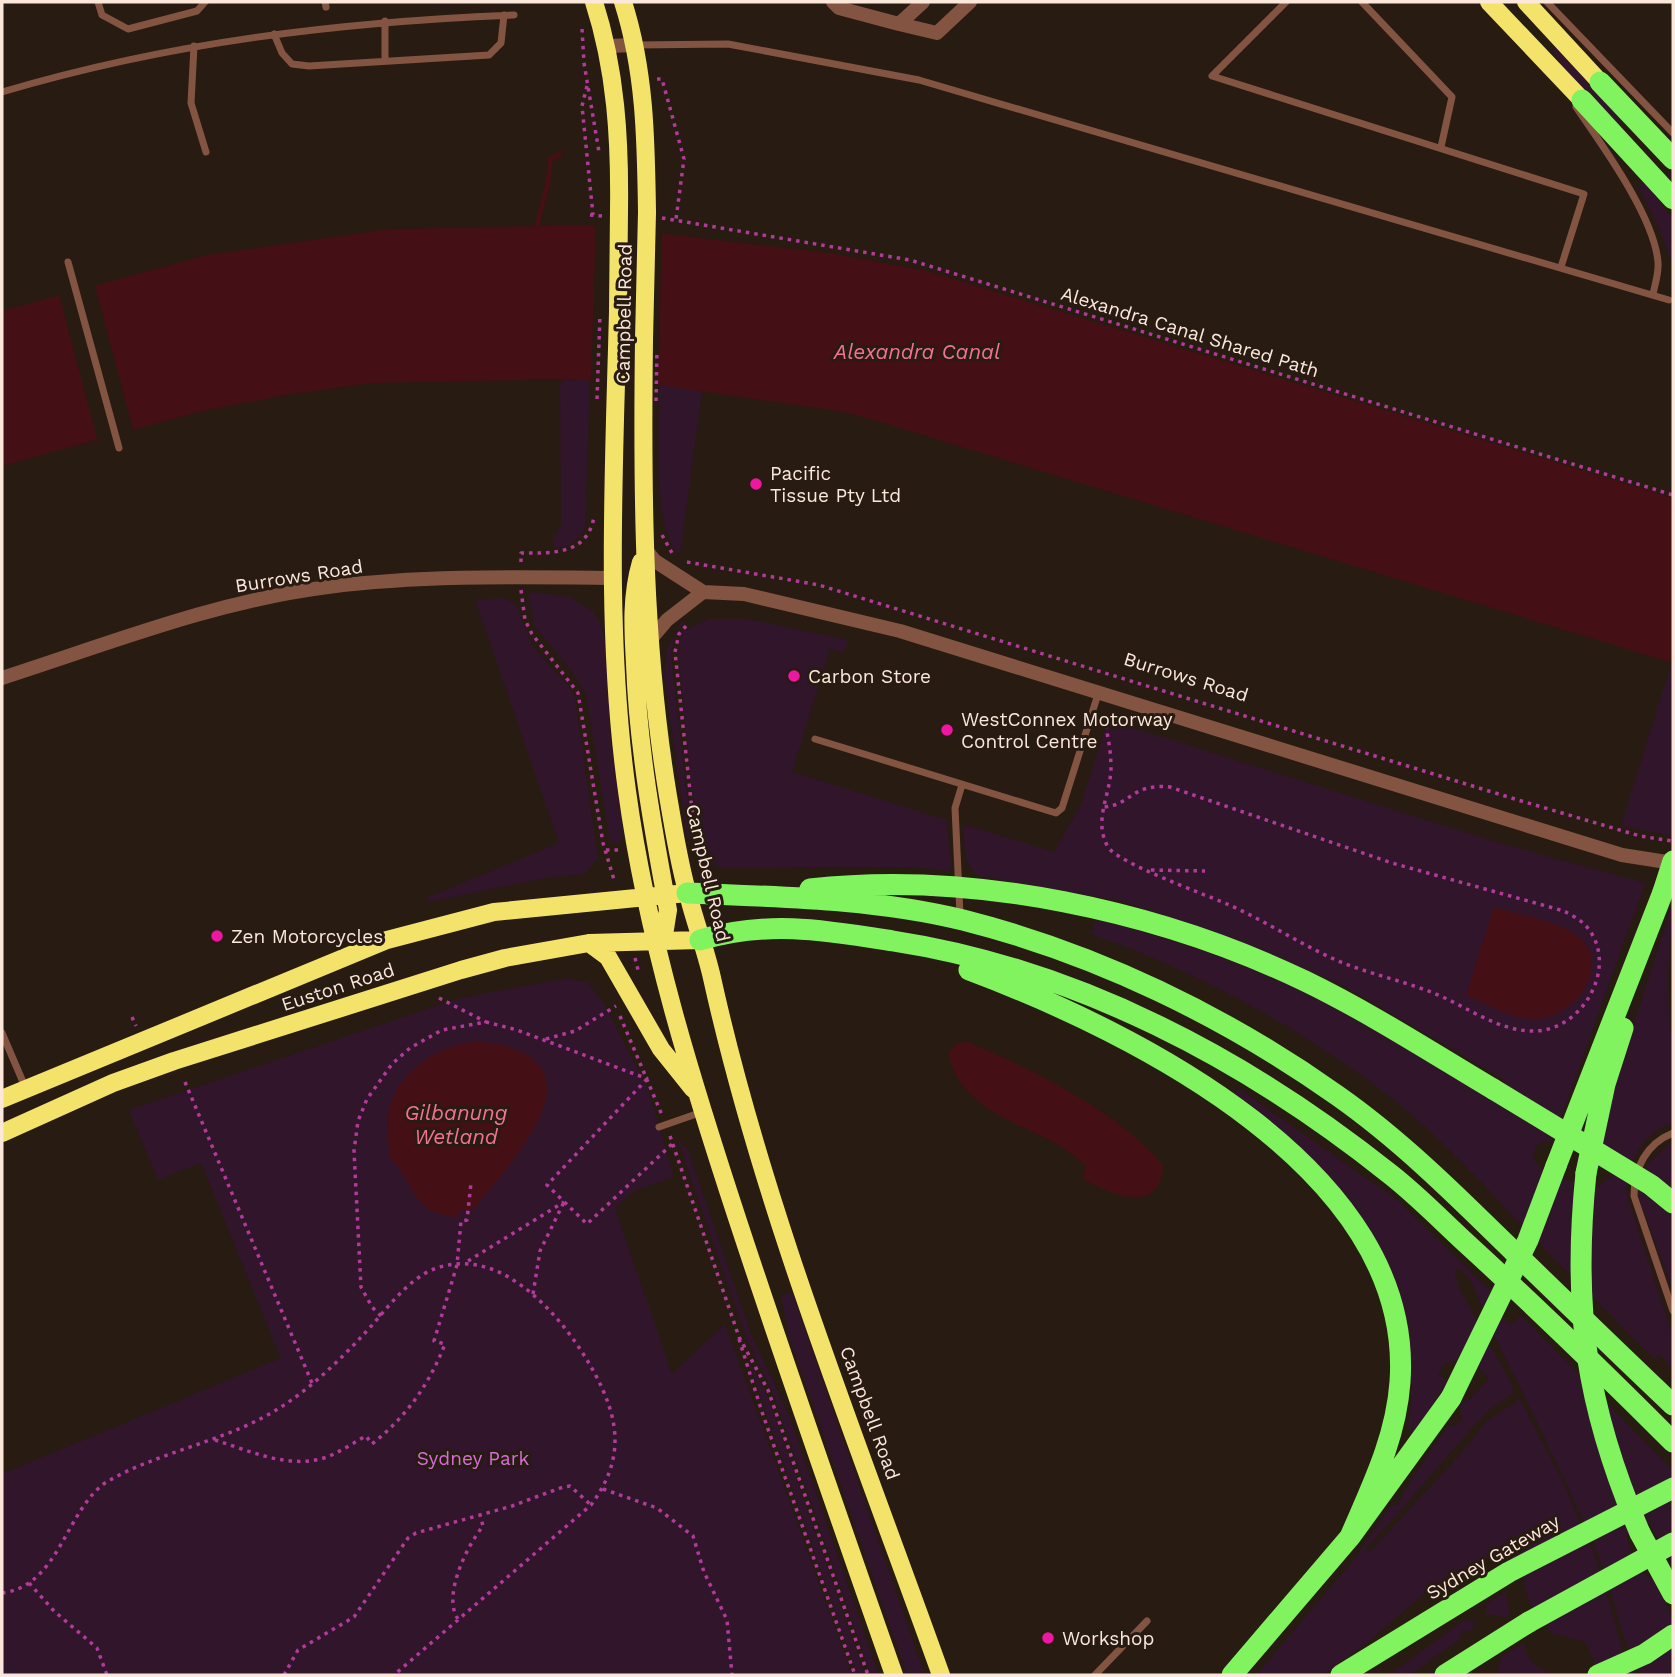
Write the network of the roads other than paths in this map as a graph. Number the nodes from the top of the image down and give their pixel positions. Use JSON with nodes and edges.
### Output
{"nodes":[{"id":1,"x":98,"y":2,"type":"edge"},
{"id":2,"x":205,"y":2,"type":"edge"},
{"id":3,"x":594,"y":2,"type":"edge"},
{"id":4,"x":622,"y":2,"type":"edge"},
{"id":5,"x":833,"y":2,"type":"edge"},
{"id":6,"x":923,"y":2,"type":"edge"},
{"id":7,"x":970,"y":2,"type":"edge"},
{"id":8,"x":1286,"y":2,"type":"edge"},
{"id":9,"x":1362,"y":2,"type":"edge"},
{"id":10,"x":1489,"y":2,"type":"edge"},
{"id":11,"x":1526,"y":2,"type":"edge"},
{"id":12,"x":1547,"y":2,"type":"edge"},
{"id":13,"x":504,"y":15,"type":"junction"},
{"id":14,"x":514,"y":15,"type":"dead end"},
{"id":15,"x":385,"y":21,"type":"junction"},
{"id":16,"x":899,"y":24,"type":"junction"},
{"id":17,"x":274,"y":34,"type":"junction"},
{"id":18,"x":1528,"y":44,"type":"junction"},
{"id":19,"x":636,"y":45,"type":"junction"},
{"id":20,"x":194,"y":46,"type":"junction"},
{"id":21,"x":607,"y":47,"type":"junction"},
{"id":22,"x":385,"y":61,"type":"junction"},
{"id":23,"x":1600,"y":82,"type":"joint"},
{"id":24,"x":2,"y":92,"type":"edge"},
{"id":25,"x":1582,"y":100,"type":"joint"},
{"id":26,"x":1673,"y":133,"type":"edge"},
{"id":27,"x":1441,"y":147,"type":"junction"},
{"id":28,"x":206,"y":152,"type":"dead end"},
{"id":29,"x":1669,"y":176,"type":"edge"},
{"id":30,"x":68,"y":262,"type":"dead end"},
{"id":31,"x":1561,"y":267,"type":"junction"},
{"id":32,"x":1653,"y":294,"type":"junction"},
{"id":33,"x":1669,"y":300,"type":"dead end"},
{"id":34,"x":119,"y":448,"type":"dead end"},
{"id":35,"x":645,"y":549,"type":"junction"},
{"id":36,"x":613,"y":578,"type":"junction"},
{"id":37,"x":703,"y":592,"type":"junction"},
{"id":38,"x":650,"y":640,"type":"junction"},
{"id":39,"x":2,"y":678,"type":"edge"},
{"id":40,"x":1099,"y":691,"type":"junction"},
{"id":41,"x":815,"y":739,"type":"dead end"},
{"id":42,"x":962,"y":785,"type":"junction"},
{"id":43,"x":1673,"y":862,"type":"edge"},
{"id":44,"x":959,"y":887,"type":"junction"},
{"id":45,"x":687,"y":892,"type":"junction"},
{"id":46,"x":1663,"y":892,"type":"junction"},
{"id":47,"x":665,"y":894,"type":"junction"},
{"id":48,"x":645,"y":895,"type":"junction"},
{"id":49,"x":763,"y":895,"type":"junction"},
{"id":50,"x":960,"y":920,"type":"junction"},
{"id":51,"x":700,"y":940,"type":"junction"},
{"id":52,"x":655,"y":942,"type":"junction"},
{"id":53,"x":589,"y":943,"type":"junction"},
{"id":54,"x":2,"y":1032,"type":"edge"},
{"id":55,"x":26,"y":1089,"type":"junction"},
{"id":56,"x":697,"y":1094,"type":"junction"},
{"id":57,"x":2,"y":1099,"type":"edge"},
{"id":58,"x":702,"y":1112,"type":"junction"},
{"id":59,"x":659,"y":1127,"type":"dead end"},
{"id":60,"x":2,"y":1133,"type":"edge"},
{"id":61,"x":1673,"y":1133,"type":"edge"},
{"id":62,"x":1673,"y":1203,"type":"edge"},
{"id":63,"x":1673,"y":1311,"type":"edge"},
{"id":64,"x":1673,"y":1405,"type":"edge"},
{"id":65,"x":1673,"y":1442,"type":"edge"},
{"id":66,"x":1673,"y":1488,"type":"edge"},
{"id":67,"x":1350,"y":1537,"type":"junction"},
{"id":68,"x":1673,"y":1543,"type":"edge"},
{"id":69,"x":1673,"y":1594,"type":"edge"},
{"id":70,"x":1147,"y":1621,"type":"dead end"},
{"id":71,"x":1673,"y":1635,"type":"edge"},
{"id":72,"x":894,"y":1675,"type":"edge"},
{"id":73,"x":941,"y":1675,"type":"edge"},
{"id":74,"x":1095,"y":1675,"type":"edge"},
{"id":75,"x":1232,"y":1675,"type":"edge"},
{"id":76,"x":1341,"y":1675,"type":"edge"},
{"id":77,"x":1445,"y":1675,"type":"edge"},
{"id":78,"x":1598,"y":1675,"type":"edge"}],
"edges":[{"from":1,"to":2,"type":"lane"},
{"from":3,"to":21,"type":"main road","name":"Campbell Road"},
{"from":4,"to":19,"type":"main road","name":"Campbell Road"},
{"from":5,"to":16,"type":"street"},
{"from":6,"to":16,"type":"street"},
{"from":7,"to":16,"type":"street"},
{"from":8,"to":27,"type":"lane"},
{"from":9,"to":27,"type":"lane"},
{"from":10,"to":18,"type":"main road"},
{"from":11,"to":23,"type":"main road"},
{"from":12,"to":26,"type":"lane"},
{"from":13,"to":14,"type":"lane"},
{"from":13,"to":15,"type":"lane"},
{"from":13,"to":22,"type":"lane"},
{"from":15,"to":17,"type":"lane"},
{"from":15,"to":22,"type":"lane"},
{"from":17,"to":20,"type":"lane"},
{"from":17,"to":22,"type":"lane"},
{"from":18,"to":25,"type":"main road"},
{"from":18,"to":32,"type":"lane"},
{"from":19,"to":21,"type":"street"},
{"from":19,"to":31,"type":"lane"},
{"from":19,"to":35,"type":"main road","name":"Campbell Road","bridge":true},
{"from":20,"to":24,"type":"lane"},
{"from":20,"to":28,"type":"lane"},
{"from":21,"to":36,"type":"main road","name":"Campbell Road","bridge":true},
{"from":23,"to":29,"type":"highway"},
{"from":25,"to":29,"type":"highway"},
{"from":27,"to":31,"type":"lane"},
{"from":30,"to":34,"type":"lane"},
{"from":31,"to":32,"type":"lane"},
{"from":32,"to":33,"type":"lane"},
{"from":35,"to":37,"type":"street"},
{"from":35,"to":38,"type":"main road","name":"Campbell Road"},
{"from":35,"to":47,"type":"main road"},
{"from":36,"to":39,"type":"street","name":"Burrows Road"},
{"from":36,"to":48,"type":"main road","name":"Campbell Road"},
{"from":37,"to":38,"type":"street"},
{"from":37,"to":40,"type":"street","name":"Burrows Road"},
{"from":38,"to":45,"type":"main road","name":"Campbell Road"},
{"from":40,"to":42,"type":"lane"},
{"from":40,"to":43,"type":"street","name":"Burrows Road"},
{"from":41,"to":42,"type":"lane"},
{"from":42,"to":44,"type":"lane"},
{"from":43,"to":46,"type":"highway","bridge":true},
{"from":44,"to":49,"type":"highway"},
{"from":44,"to":50,"type":"lane"},
{"from":44,"to":62,"type":"highway","bridge":true},
{"from":45,"to":47,"type":"main road","name":"Euston Road"},
{"from":45,"to":49,"type":"highway"},
{"from":45,"to":51,"type":"main road","name":"Campbell Road"},
{"from":46,"to":67,"type":"highway","bridge":true},
{"from":46,"to":69,"type":"highway","bridge":true},
{"from":47,"to":48,"type":"main road","name":"Euston Road"},
{"from":47,"to":52,"type":"main road"},
{"from":48,"to":52,"type":"main road","name":"Campbell Road"},
{"from":48,"to":55,"type":"main road","name":"Euston Road"},
{"from":49,"to":50,"type":"highway"},
{"from":50,"to":64,"type":"highway"},
{"from":51,"to":52,"type":"main road","name":"Euston Road"},
{"from":51,"to":65,"type":"highway"},
{"from":51,"to":67,"type":"highway"},
{"from":51,"to":73,"type":"main road","name":"Campbell Road"},
{"from":52,"to":53,"type":"main road","name":"Euston Road"},
{"from":52,"to":56,"type":"main road","name":"Campbell Road"},
{"from":53,"to":56,"type":"main road"},
{"from":53,"to":60,"type":"main road","name":"Euston Road"},
{"from":54,"to":55,"type":"lane"},
{"from":55,"to":57,"type":"main road","name":"Euston Road"},
{"from":56,"to":58,"type":"main road","name":"Campbell Road"},
{"from":58,"to":59,"type":"lane"},
{"from":58,"to":72,"type":"main road","name":"Campbell Road"},
{"from":61,"to":63,"type":"lane"},
{"from":66,"to":76,"type":"highway","name":"Sydney Gateway"},
{"from":67,"to":75,"type":"highway"},
{"from":68,"to":77,"type":"highway","bridge":true},
{"from":70,"to":74,"type":"lane"},
{"from":71,"to":78,"type":"highway"}]}
